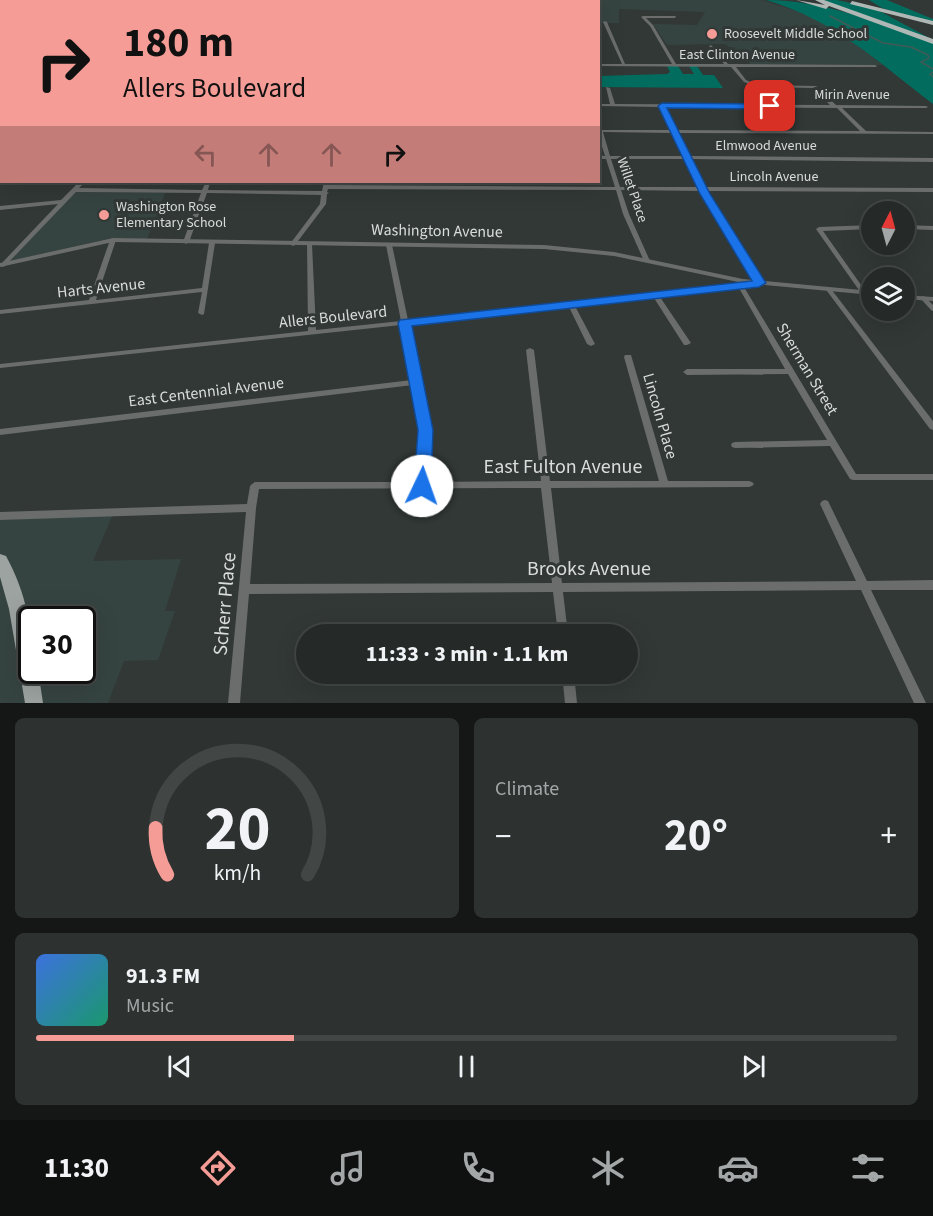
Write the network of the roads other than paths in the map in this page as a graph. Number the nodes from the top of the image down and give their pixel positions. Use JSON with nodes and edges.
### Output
{"nodes":[{"id":1,"x":800,"y":0,"type":"edge"},
{"id":2,"x":818,"y":0,"type":"edge"},
{"id":3,"x":838,"y":0,"type":"edge"},
{"id":4,"x":867,"y":0,"type":"edge"},
{"id":5,"x":914,"y":10,"type":"dead end"},
{"id":6,"x":675,"y":17,"type":"dead end"},
{"id":7,"x":933,"y":18,"type":"edge"},
{"id":8,"x":605,"y":22,"type":"dead end"},
{"id":9,"x":933,"y":23,"type":"edge"},
{"id":10,"x":600,"y":30,"type":"edge"},
{"id":11,"x":608,"y":30,"type":"junction"},
{"id":12,"x":913,"y":34,"type":"junction"},
{"id":13,"x":933,"y":41,"type":"edge"},
{"id":14,"x":711,"y":46,"type":"dead end"},
{"id":15,"x":600,"y":65,"type":"edge"},
{"id":16,"x":624,"y":65,"type":"junction"},
{"id":17,"x":675,"y":65,"type":"junction"},
{"id":18,"x":727,"y":66,"type":"junction"},
{"id":19,"x":733,"y":66,"type":"junction"},
{"id":20,"x":875,"y":66,"type":"dead end"},
{"id":21,"x":608,"y":88,"type":"dead end"},
{"id":22,"x":600,"y":105,"type":"edge"},
{"id":23,"x":613,"y":105,"type":"junction"},
{"id":24,"x":662,"y":106,"type":"junction"},
{"id":25,"x":837,"y":107,"type":"junction"},
{"id":26,"x":926,"y":107,"type":"dead end"},
{"id":27,"x":600,"y":129,"type":"edge"},
{"id":28,"x":600,"y":132,"type":"edge"},
{"id":29,"x":675,"y":132,"type":"junction"},
{"id":30,"x":865,"y":133,"type":"junction"},
{"id":31,"x":933,"y":133,"type":"edge"},
{"id":32,"x":600,"y":157,"type":"edge"},
{"id":33,"x":608,"y":157,"type":"junction"},
{"id":34,"x":688,"y":158,"type":"junction"},
{"id":35,"x":933,"y":160,"type":"edge"},
{"id":36,"x":81,"y":183,"type":"edge"},
{"id":37,"x":208,"y":183,"type":"edge"},
{"id":38,"x":492,"y":184,"type":"edge"},
{"id":39,"x":326,"y":187,"type":"edge"},
{"id":40,"x":618,"y":188,"type":"junction"},
{"id":41,"x":703,"y":188,"type":"junction"},
{"id":42,"x":74,"y":190,"type":"junction"},
{"id":43,"x":933,"y":190,"type":"edge"},
{"id":44,"x":203,"y":192,"type":"junction"},
{"id":45,"x":63,"y":202,"type":"junction"},
{"id":46,"x":0,"y":208,"type":"edge"},
{"id":47,"x":861,"y":227,"type":"edge"},
{"id":48,"x":915,"y":228,"type":"edge"},
{"id":49,"x":933,"y":228,"type":"edge"},
{"id":50,"x":113,"y":240,"type":"junction"},
{"id":51,"x":186,"y":242,"type":"junction"},
{"id":52,"x":212,"y":243,"type":"junction"},
{"id":53,"x":293,"y":244,"type":"junction"},
{"id":54,"x":309,"y":244,"type":"junction"},
{"id":55,"x":389,"y":245,"type":"junction"},
{"id":56,"x":647,"y":261,"type":"junction"},
{"id":57,"x":1,"y":265,"type":"edge"},
{"id":58,"x":756,"y":283,"type":"junction"},
{"id":59,"x":740,"y":285,"type":"junction"},
{"id":60,"x":861,"y":285,"type":"edge"},
{"id":61,"x":205,"y":290,"type":"junction"},
{"id":62,"x":829,"y":290,"type":"junction"},
{"id":63,"x":861,"y":293,"type":"edge"},
{"id":64,"x":655,"y":295,"type":"junction"},
{"id":65,"x":915,"y":298,"type":"edge"},
{"id":66,"x":923,"y":298,"type":"junction"},
{"id":67,"x":933,"y":299,"type":"edge"},
{"id":68,"x":92,"y":302,"type":"junction"},
{"id":69,"x":571,"y":305,"type":"junction"},
{"id":70,"x":933,"y":309,"type":"edge"},
{"id":71,"x":0,"y":312,"type":"edge"},
{"id":72,"x":202,"y":313,"type":"dead end"},
{"id":73,"x":405,"y":323,"type":"junction"},
{"id":74,"x":312,"y":333,"type":"junction"},
{"id":75,"x":687,"y":343,"type":"dead end"},
{"id":76,"x":591,"y":344,"type":"dead end"},
{"id":77,"x":530,"y":350,"type":"dead end"},
{"id":78,"x":628,"y":357,"type":"dead end"},
{"id":79,"x":0,"y":366,"type":"edge"},
{"id":80,"x":791,"y":371,"type":"junction"},
{"id":81,"x":687,"y":372,"type":"dead end"},
{"id":82,"x":416,"y":382,"type":"junction"},
{"id":83,"x":933,"y":427,"type":"edge"},
{"id":84,"x":0,"y":432,"type":"edge"},
{"id":85,"x":834,"y":443,"type":"junction"},
{"id":86,"x":735,"y":445,"type":"dead end"},
{"id":87,"x":931,"y":480,"type":"edge"},
{"id":88,"x":664,"y":484,"type":"junction"},
{"id":89,"x":749,"y":484,"type":"dead end"},
{"id":90,"x":546,"y":485,"type":"junction"},
{"id":91,"x":422,"y":486,"type":"junction"},
{"id":92,"x":825,"y":504,"type":"dead end"},
{"id":93,"x":251,"y":508,"type":"junction"},
{"id":94,"x":0,"y":516,"type":"edge"},
{"id":95,"x":0,"y":561,"type":"edge"},
{"id":96,"x":864,"y":585,"type":"junction"},
{"id":97,"x":933,"y":585,"type":"edge"},
{"id":98,"x":558,"y":587,"type":"junction"},
{"id":99,"x":244,"y":589,"type":"junction"},
{"id":100,"x":562,"y":624,"type":"edge"},
{"id":101,"x":569,"y":684,"type":"edge"},
{"id":102,"x":34,"y":703,"type":"edge"},
{"id":103,"x":234,"y":703,"type":"edge"},
{"id":104,"x":571,"y":703,"type":"edge"},
{"id":105,"x":920,"y":703,"type":"edge"}],
"edges":[{"from":1,"to":12,"type":"highway"},
{"from":2,"to":12,"type":"highway"},
{"from":3,"to":9,"type":"highway"},
{"from":4,"to":13,"type":"highway"},
{"from":5,"to":7,"type":"highway"},
{"from":6,"to":17,"type":"street"},
{"from":8,"to":11,"type":"street"},
{"from":10,"to":11,"type":"street"},
{"from":11,"to":16,"type":"street"},
{"from":12,"to":13,"type":"highway"},
{"from":14,"to":18,"type":"street"},
{"from":15,"to":16,"type":"street","name":"East Clinton Avenue"},
{"from":16,"to":17,"type":"street","name":"East Clinton Avenue"},
{"from":17,"to":18,"type":"street","name":"East Clinton Avenue"},
{"from":18,"to":19,"type":"street","name":"East Clinton Avenue"},
{"from":19,"to":20,"type":"street","name":"East Clinton Avenue"},
{"from":19,"to":25,"type":"street"},
{"from":21,"to":23,"type":"street"},
{"from":22,"to":23,"type":"street","name":"Mirin Avenue"},
{"from":23,"to":24,"type":"street","name":"Mirin Avenue"},
{"from":24,"to":25,"type":"street","name":"Mirin Avenue"},
{"from":24,"to":29,"type":"street"},
{"from":25,"to":26,"type":"street","name":"Mirin Avenue"},
{"from":25,"to":30,"type":"street"},
{"from":27,"to":29,"type":"street"},
{"from":28,"to":33,"type":"street","name":"Willet Place"},
{"from":29,"to":30,"type":"street"},
{"from":29,"to":34,"type":"street"},
{"from":30,"to":31,"type":"street"},
{"from":32,"to":33,"type":"street","name":"Elmwood Avenue"},
{"from":33,"to":34,"type":"street","name":"Elmwood Avenue"},
{"from":33,"to":40,"type":"street","name":"Willet Place"},
{"from":34,"to":35,"type":"street","name":"Elmwood Avenue"},
{"from":34,"to":41,"type":"street"},
{"from":36,"to":42,"type":"street"},
{"from":37,"to":44,"type":"street"},
{"from":38,"to":39,"type":"street","name":"Lincoln Avenue"},
{"from":38,"to":40,"type":"street","name":"Lincoln Avenue"},
{"from":39,"to":44,"type":"street","name":"Lincoln Avenue"},
{"from":39,"to":53,"type":"street"},
{"from":40,"to":41,"type":"street","name":"Lincoln Avenue"},
{"from":40,"to":56,"type":"street","name":"Willet Place"},
{"from":41,"to":43,"type":"street","name":"Lincoln Avenue"},
{"from":41,"to":58,"type":"street"},
{"from":42,"to":44,"type":"street","name":"Lincoln Avenue"},
{"from":42,"to":45,"type":"street"},
{"from":44,"to":51,"type":"street"},
{"from":45,"to":46,"type":"street"},
{"from":45,"to":57,"type":"street"},
{"from":47,"to":60,"type":"street"},
{"from":48,"to":49,"type":"street"},
{"from":50,"to":51,"type":"street","name":"Washington Avenue"},
{"from":50,"to":57,"type":"street","name":"Washington Avenue"},
{"from":50,"to":68,"type":"street"},
{"from":51,"to":52,"type":"street","name":"Washington Avenue"},
{"from":52,"to":53,"type":"street","name":"Washington Avenue"},
{"from":52,"to":61,"type":"street"},
{"from":53,"to":54,"type":"street","name":"Washington Avenue"},
{"from":54,"to":55,"type":"street","name":"Washington Avenue"},
{"from":54,"to":74,"type":"street"},
{"from":55,"to":56,"type":"street","name":"Washington Avenue"},
{"from":55,"to":73,"type":"street"},
{"from":56,"to":58,"type":"street","name":"Washington Avenue"},
{"from":58,"to":59,"type":"street"},
{"from":58,"to":62,"type":"street","name":"Washington Avenue"},
{"from":59,"to":64,"type":"street","name":"Allers Boulevard"},
{"from":59,"to":80,"type":"street","name":"Sherman Street"},
{"from":61,"to":68,"type":"street","name":"Harts Avenue"},
{"from":61,"to":72,"type":"street"},
{"from":62,"to":63,"type":"street","name":"Washington Avenue"},
{"from":62,"to":83,"type":"street"},
{"from":64,"to":69,"type":"street","name":"Allers Boulevard"},
{"from":64,"to":75,"type":"street"},
{"from":65,"to":66,"type":"street"},
{"from":66,"to":67,"type":"street"},
{"from":66,"to":70,"type":"street"},
{"from":68,"to":71,"type":"street","name":"Harts Avenue"},
{"from":69,"to":73,"type":"street","name":"Allers Boulevard"},
{"from":69,"to":76,"type":"street"},
{"from":73,"to":74,"type":"street","name":"Allers Boulevard"},
{"from":73,"to":82,"type":"street"},
{"from":74,"to":79,"type":"street","name":"Allers Boulevard"},
{"from":77,"to":90,"type":"street"},
{"from":78,"to":88,"type":"street","name":"Lincoln Place"},
{"from":80,"to":81,"type":"street"},
{"from":80,"to":85,"type":"street","name":"Sherman Street"},
{"from":82,"to":84,"type":"street","name":"East Centennial Avenue"},
{"from":82,"to":91,"type":"street"},
{"from":85,"to":86,"type":"street"},
{"from":85,"to":87,"type":"street","name":"Sherman Street"},
{"from":88,"to":89,"type":"street","name":"East Fulton Avenue"},
{"from":88,"to":90,"type":"street","name":"East Fulton Avenue"},
{"from":90,"to":91,"type":"street","name":"East Fulton Avenue"},
{"from":90,"to":98,"type":"street"},
{"from":91,"to":93,"type":"street","name":"East Fulton Avenue"},
{"from":92,"to":96,"type":"street"},
{"from":93,"to":94,"type":"street"},
{"from":93,"to":99,"type":"street","name":"Scherr Place"},
{"from":95,"to":102,"type":"main road"},
{"from":96,"to":97,"type":"street","name":"Brooks Avenue"},
{"from":96,"to":98,"type":"street","name":"Brooks Avenue"},
{"from":96,"to":105,"type":"street"},
{"from":98,"to":99,"type":"street","name":"Brooks Avenue"},
{"from":98,"to":100,"type":"street"},
{"from":99,"to":103,"type":"street","name":"Scherr Place"},
{"from":101,"to":104,"type":"street"}]}
